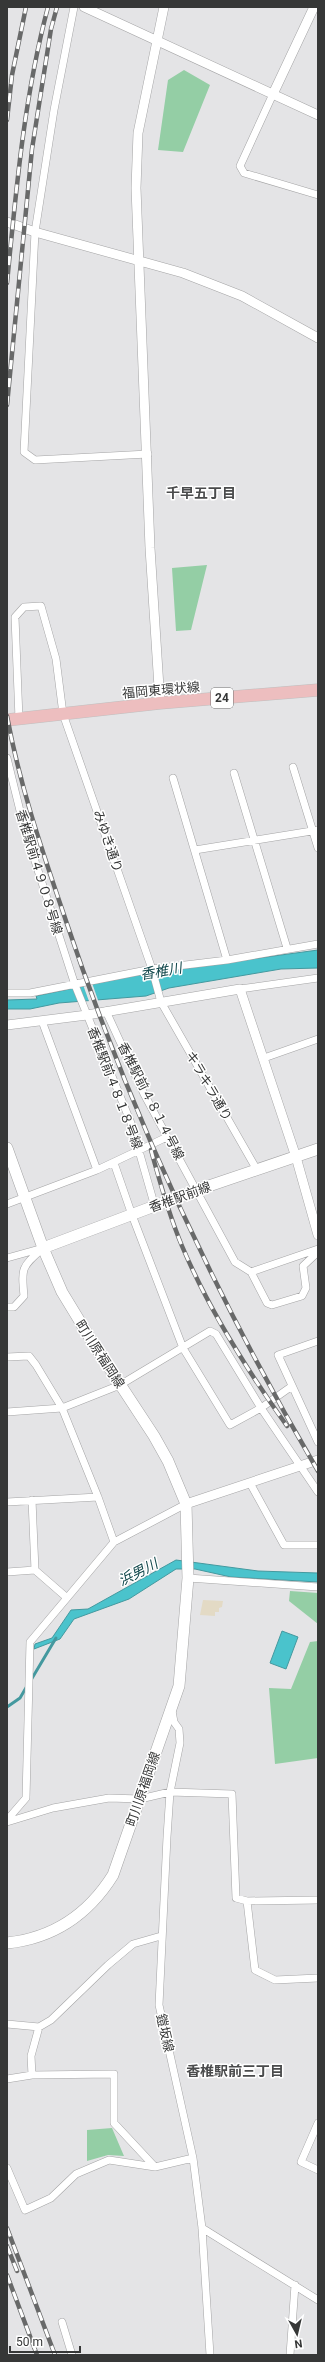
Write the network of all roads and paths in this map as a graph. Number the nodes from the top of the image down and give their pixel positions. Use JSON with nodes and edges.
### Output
{"nodes":[{"id":1,"x":74,"y":7,"type":"edge"},
{"id":2,"x":84,"y":7,"type":"edge"},
{"id":3,"x":164,"y":7,"type":"edge"},
{"id":4,"x":314,"y":7,"type":"edge"},
{"id":5,"x":156,"y":41,"type":"junction"},
{"id":6,"x":273,"y":94,"type":"junction"},
{"id":7,"x":318,"y":115,"type":"edge"},
{"id":8,"x":318,"y":195,"type":"edge"},
{"id":9,"x":7,"y":222,"type":"edge"},
{"id":10,"x":35,"y":232,"type":"junction"},
{"id":11,"x":139,"y":262,"type":"junction"},
{"id":12,"x":318,"y":338,"type":"edge"},
{"id":13,"x":148,"y":454,"type":"junction"},
{"id":14,"x":318,"y":690,"type":"edge"},
{"id":15,"x":160,"y":703,"type":"junction"},
{"id":16,"x":63,"y":714,"type":"junction"},
{"id":17,"x":19,"y":719,"type":"junction"},
{"id":18,"x":7,"y":720,"type":"edge"},
{"id":19,"x":7,"y":758,"type":"edge"},
{"id":20,"x":293,"y":767,"type":"dead end"},
{"id":21,"x":234,"y":773,"type":"dead end"},
{"id":22,"x":172,"y":778,"type":"dead end"},
{"id":23,"x":315,"y":831,"type":"edge"},
{"id":24,"x":253,"y":840,"type":"junction"},
{"id":25,"x":318,"y":848,"type":"edge"},
{"id":26,"x":195,"y":850,"type":"junction"},
{"id":27,"x":318,"y":944,"type":"edge"},
{"id":28,"x":287,"y":948,"type":"junction"},
{"id":29,"x":227,"y":960,"type":"junction"},
{"id":30,"x":153,"y":971,"type":"junction"},
{"id":31,"x":318,"y":978,"type":"edge"},
{"id":32,"x":75,"y":985,"type":"junction"},
{"id":33,"x":240,"y":989,"type":"junction"},
{"id":34,"x":158,"y":992,"type":"joint"},
{"id":35,"x":7,"y":993,"type":"edge"},
{"id":36,"x":161,"y":1002,"type":"junction"},
{"id":37,"x":106,"y":1011,"type":"junction"},
{"id":38,"x":87,"y":1015,"type":"junction"},
{"id":39,"x":42,"y":1021,"type":"junction"},
{"id":40,"x":7,"y":1025,"type":"edge"},
{"id":41,"x":318,"y":1039,"type":"edge"},
{"id":42,"x":264,"y":1058,"type":"junction"},
{"id":43,"x":167,"y":1137,"type":"junction"},
{"id":44,"x":7,"y":1148,"type":"edge"},
{"id":45,"x":318,"y":1149,"type":"edge"},
{"id":46,"x":140,"y":1151,"type":"junction"},
{"id":47,"x":296,"y":1157,"type":"junction"},
{"id":48,"x":114,"y":1163,"type":"junction"},
{"id":49,"x":97,"y":1170,"type":"junction"},
{"id":50,"x":257,"y":1170,"type":"junction"},
{"id":51,"x":197,"y":1190,"type":"junction"},
{"id":52,"x":25,"y":1198,"type":"junction"},
{"id":53,"x":7,"y":1204,"type":"edge"},
{"id":54,"x":155,"y":1207,"type":"junction"},
{"id":55,"x":132,"y":1215,"type":"junction"},
{"id":56,"x":318,"y":1235,"type":"edge"},
{"id":57,"x":43,"y":1248,"type":"junction"},
{"id":58,"x":318,"y":1251,"type":"edge"},
{"id":59,"x":7,"y":1258,"type":"edge"},
{"id":60,"x":251,"y":1272,"type":"junction"},
{"id":61,"x":7,"y":1307,"type":"edge"},
{"id":62,"x":318,"y":1341,"type":"edge"},
{"id":63,"x":183,"y":1348,"type":"junction"},
{"id":64,"x":7,"y":1357,"type":"edge"},
{"id":65,"x":120,"y":1385,"type":"junction"},
{"id":66,"x":292,"y":1386,"type":"junction"},
{"id":67,"x":62,"y":1408,"type":"junction"},
{"id":68,"x":261,"y":1408,"type":"junction"},
{"id":69,"x":7,"y":1412,"type":"edge"},
{"id":70,"x":318,"y":1442,"type":"edge"},
{"id":71,"x":318,"y":1460,"type":"edge"},
{"id":72,"x":301,"y":1465,"type":"junction"},
{"id":73,"x":250,"y":1482,"type":"junction"},
{"id":74,"x":318,"y":1492,"type":"edge"},
{"id":75,"x":98,"y":1497,"type":"junction"},
{"id":76,"x":32,"y":1500,"type":"junction"},
{"id":77,"x":7,"y":1502,"type":"edge"},
{"id":78,"x":186,"y":1504,"type":"junction"},
{"id":79,"x":114,"y":1542,"type":"junction"},
{"id":80,"x":318,"y":1545,"type":"edge"},
{"id":81,"x":35,"y":1570,"type":"junction"},
{"id":82,"x":7,"y":1572,"type":"edge"},
{"id":83,"x":188,"y":1576,"type":"junction"},
{"id":84,"x":318,"y":1587,"type":"edge"},
{"id":85,"x":66,"y":1597,"type":"junction"},
{"id":86,"x":172,"y":1711,"type":"junction"},
{"id":87,"x":170,"y":1792,"type":"junction"},
{"id":88,"x":140,"y":1799,"type":"junction"},
{"id":89,"x":7,"y":1821,"type":"edge"},
{"id":90,"x":318,"y":1900,"type":"edge"},
{"id":91,"x":247,"y":1901,"type":"junction"},
{"id":92,"x":161,"y":1936,"type":"junction"},
{"id":93,"x":7,"y":1943,"type":"edge"},
{"id":94,"x":318,"y":1978,"type":"edge"},
{"id":95,"x":7,"y":2024,"type":"edge"},
{"id":96,"x":39,"y":2027,"type":"junction"},
{"id":97,"x":32,"y":2075,"type":"junction"},
{"id":98,"x":7,"y":2079,"type":"edge"},
{"id":99,"x":318,"y":2123,"type":"edge"},
{"id":100,"x":193,"y":2158,"type":"junction"},
{"id":101,"x":155,"y":2167,"type":"junction"},
{"id":102,"x":7,"y":2168,"type":"edge"},
{"id":103,"x":318,"y":2170,"type":"edge"},
{"id":104,"x":202,"y":2228,"type":"junction"},
{"id":105,"x":295,"y":2285,"type":"junction"},
{"id":106,"x":318,"y":2300,"type":"edge"},
{"id":107,"x":62,"y":2322,"type":"dead end"},
{"id":108,"x":72,"y":2355,"type":"edge"},
{"id":109,"x":210,"y":2355,"type":"edge"},
{"id":110,"x":290,"y":2355,"type":"edge"}],
"edges":[{"from":1,"to":10,"type":"street"},
{"from":2,"to":5,"type":"street"},
{"from":3,"to":5,"type":"street"},
{"from":4,"to":6,"type":"street"},
{"from":5,"to":6,"type":"street"},
{"from":5,"to":11,"type":"street"},
{"from":6,"to":7,"type":"street"},
{"from":6,"to":8,"type":"street"},
{"from":9,"to":10,"type":"street"},
{"from":10,"to":11,"type":"street"},
{"from":10,"to":13,"type":"street"},
{"from":11,"to":12,"type":"street"},
{"from":11,"to":13,"type":"street"},
{"from":13,"to":15,"type":"street"},
{"from":14,"to":15,"type":"main road","name":"福岡東環状線","number":"24"},
{"from":15,"to":16,"type":"main road","name":"福岡東環状線","number":"24"},
{"from":16,"to":17,"type":"main road","name":"福岡東環状線","number":"24"},
{"from":16,"to":17,"type":"street","name":"みゆき通り"},
{"from":16,"to":30,"type":"street","name":"みゆき通り"},
{"from":17,"to":18,"type":"main road","name":"福岡東環状線","number":"24"},
{"from":19,"to":32,"type":"street","name":"香椎駅前４９０８号線"},
{"from":20,"to":23,"type":"street"},
{"from":21,"to":24,"type":"street"},
{"from":22,"to":26,"type":"street"},
{"from":23,"to":24,"type":"street"},
{"from":23,"to":25,"type":"street"},
{"from":24,"to":26,"type":"street"},
{"from":24,"to":28,"type":"street"},
{"from":26,"to":29,"type":"street"},
{"from":27,"to":28,"type":"street"},
{"from":28,"to":29,"type":"street"},
{"from":29,"to":30,"type":"street"},
{"from":30,"to":32,"type":"street"},
{"from":30,"to":34,"type":"street","name":"みゆき通り"},
{"from":31,"to":33,"type":"street"},
{"from":32,"to":35,"type":"street"},
{"from":32,"to":38,"type":"street","name":"香椎駅前４９０８号線"},
{"from":33,"to":36,"type":"street"},
{"from":33,"to":42,"type":"street"},
{"from":34,"to":36,"type":"street","name":"キラキラ通り"},
{"from":36,"to":37,"type":"street"},
{"from":36,"to":50,"type":"street","name":"キラキラ通り"},
{"from":37,"to":38,"type":"street"},
{"from":37,"to":43,"type":"street","name":"香椎駅前４８１４号線"},
{"from":38,"to":39,"type":"street"},
{"from":38,"to":46,"type":"street","name":"香椎駅前４８１８号線"},
{"from":39,"to":40,"type":"street"},
{"from":39,"to":49,"type":"street"},
{"from":41,"to":42,"type":"street"},
{"from":42,"to":47,"type":"street"},
{"from":43,"to":46,"type":"street"},
{"from":43,"to":51,"type":"street","name":"香椎駅前４８１４号線"},
{"from":44,"to":52,"type":"main road","name":"町川原福岡線"},
{"from":45,"to":47,"type":"main road","name":"香椎駅前線"},
{"from":46,"to":48,"type":"street"},
{"from":46,"to":54,"type":"street","name":"香椎駅前４８１８号線"},
{"from":47,"to":50,"type":"main road","name":"香椎駅前線"},
{"from":47,"to":56,"type":"street"},
{"from":48,"to":49,"type":"street"},
{"from":48,"to":55,"type":"street"},
{"from":49,"to":52,"type":"street"},
{"from":50,"to":51,"type":"main road","name":"香椎駅前線"},
{"from":51,"to":54,"type":"main road","name":"香椎駅前線"},
{"from":51,"to":60,"type":"street","name":"香椎駅前４８１４号線"},
{"from":52,"to":53,"type":"street"},
{"from":52,"to":57,"type":"main road","name":"町川原福岡線"},
{"from":54,"to":55,"type":"main road","name":"香椎駅前線"},
{"from":55,"to":57,"type":"main road","name":"香椎駅前線"},
{"from":55,"to":63,"type":"street"},
{"from":57,"to":59,"type":"street"},
{"from":57,"to":61,"type":"street"},
{"from":57,"to":65,"type":"main road","name":"町川原福岡線"},
{"from":58,"to":60,"type":"street"},
{"from":58,"to":60,"type":"street"},
{"from":62,"to":66,"type":"street"},
{"from":63,"to":65,"type":"street"},
{"from":63,"to":68,"type":"street"},
{"from":63,"to":68,"type":"street"},
{"from":64,"to":67,"type":"street"},
{"from":65,"to":67,"type":"street"},
{"from":65,"to":78,"type":"main road","name":"町川原福岡線"},
{"from":66,"to":68,"type":"street"},
{"from":66,"to":70,"type":"street"},
{"from":67,"to":69,"type":"street"},
{"from":67,"to":75,"type":"street"},
{"from":68,"to":72,"type":"street"},
{"from":71,"to":72,"type":"street"},
{"from":72,"to":73,"type":"street"},
{"from":72,"to":74,"type":"street"},
{"from":73,"to":78,"type":"street"},
{"from":73,"to":80,"type":"street"},
{"from":75,"to":76,"type":"street"},
{"from":75,"to":79,"type":"street"},
{"from":76,"to":77,"type":"street"},
{"from":76,"to":81,"type":"street"},
{"from":78,"to":79,"type":"street"},
{"from":78,"to":83,"type":"main road","name":"町川原福岡線"},
{"from":79,"to":85,"type":"street"},
{"from":81,"to":82,"type":"street"},
{"from":81,"to":85,"type":"street"},
{"from":83,"to":84,"type":"street"},
{"from":83,"to":86,"type":"main road","name":"町川原福岡線"},
{"from":85,"to":89,"type":"street"},
{"from":86,"to":87,"type":"street","name":"鎧坂線"},
{"from":86,"to":88,"type":"main road","name":"町川原福岡線"},
{"from":87,"to":88,"type":"street"},
{"from":87,"to":91,"type":"street"},
{"from":87,"to":92,"type":"street","name":"鎧坂線"},
{"from":88,"to":89,"type":"street"},
{"from":88,"to":93,"type":"main road","name":"町川原福岡線"},
{"from":90,"to":91,"type":"street"},
{"from":91,"to":94,"type":"street"},
{"from":92,"to":96,"type":"street"},
{"from":92,"to":100,"type":"street","name":"鎧坂線"},
{"from":95,"to":96,"type":"street"},
{"from":96,"to":97,"type":"street"},
{"from":97,"to":98,"type":"street"},
{"from":97,"to":101,"type":"street"},
{"from":99,"to":103,"type":"street"},
{"from":100,"to":101,"type":"street"},
{"from":100,"to":104,"type":"street","name":"鎧坂線"},
{"from":101,"to":102,"type":"street"},
{"from":104,"to":105,"type":"street"},
{"from":104,"to":109,"type":"street","name":"鎧坂線"},
{"from":105,"to":106,"type":"street"},
{"from":105,"to":110,"type":"street"},
{"from":107,"to":108,"type":"street"}]}
